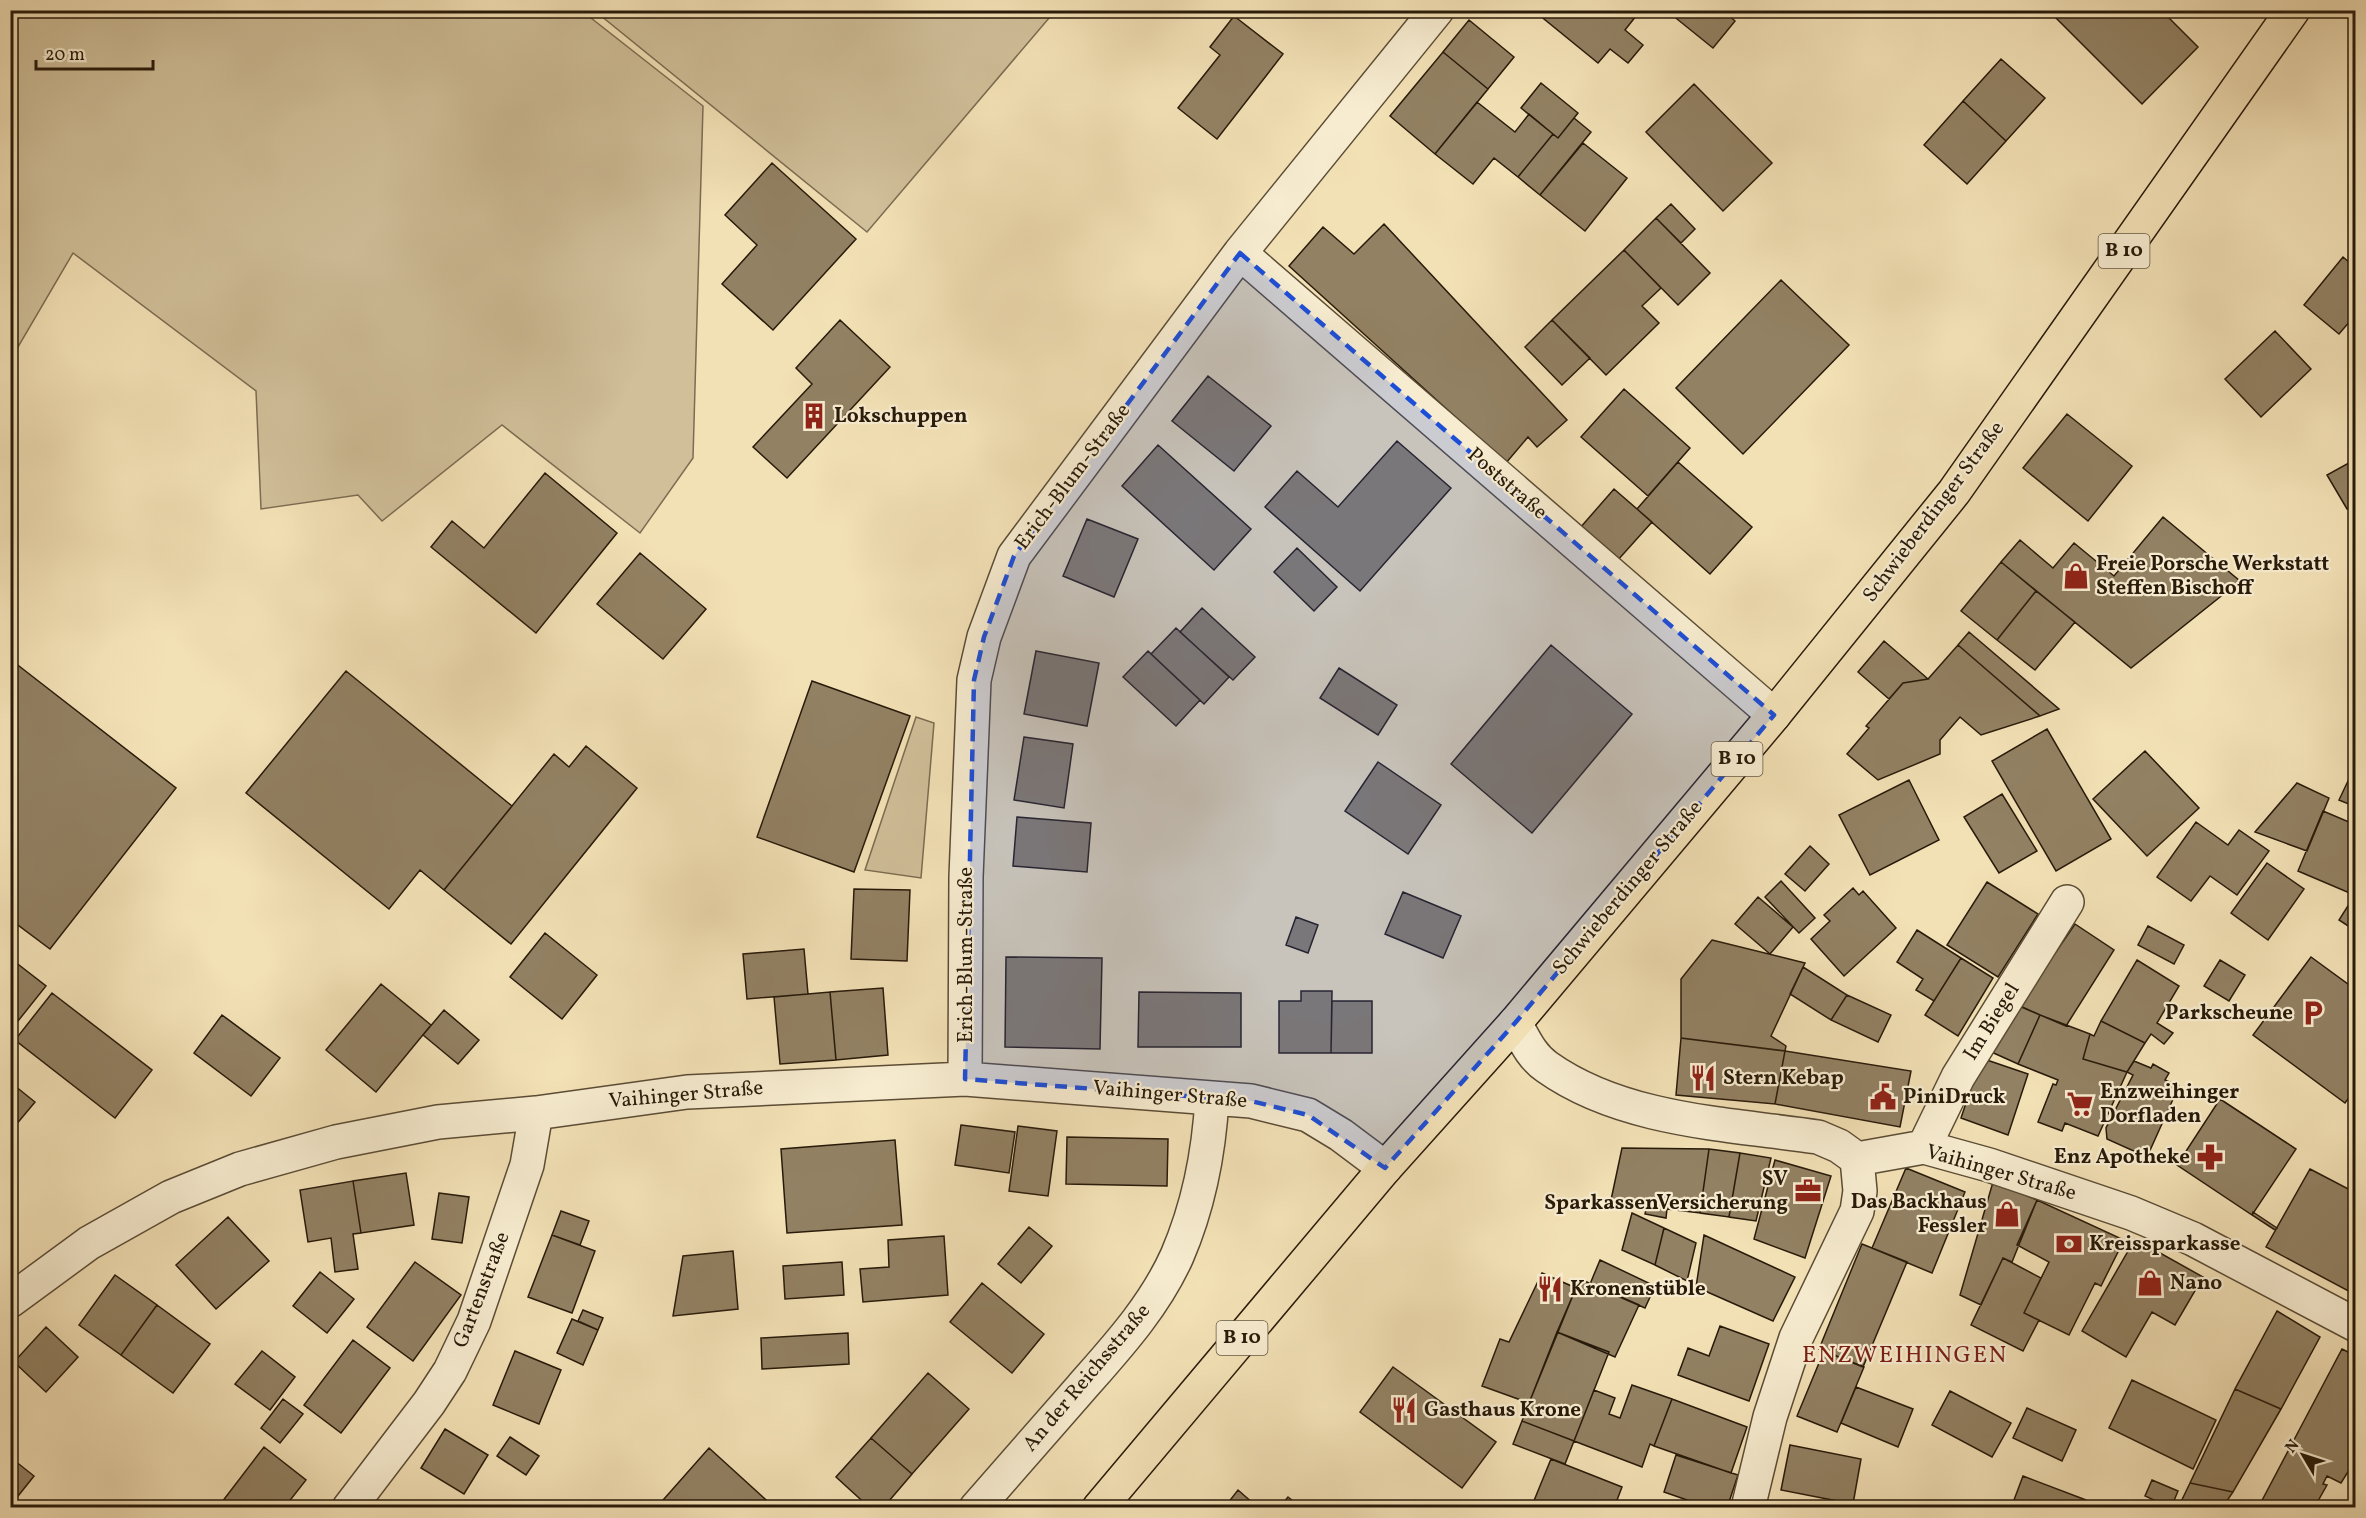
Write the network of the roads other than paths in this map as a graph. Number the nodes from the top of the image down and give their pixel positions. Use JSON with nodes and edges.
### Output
{"nodes":[{"id":1,"x":1437,"y":10,"type":"edge"},
{"id":2,"x":2293,"y":10,"type":"edge"},
{"id":3,"x":1240,"y":253,"type":"junction"},
{"id":4,"x":1774,"y":715,"type":"junction"},
{"id":5,"x":2067,"y":902,"type":"dead end"},
{"id":6,"x":1515,"y":1023,"type":"junction"},
{"id":7,"x":965,"y":1079,"type":"junction"},
{"id":8,"x":1212,"y":1098,"type":"junction"},
{"id":9,"x":536,"y":1113,"type":"junction"},
{"id":10,"x":1924,"y":1147,"type":"junction"},
{"id":11,"x":1857,"y":1160,"type":"junction"},
{"id":12,"x":1385,"y":1168,"type":"junction"},
{"id":13,"x":10,"y":1301,"type":"edge"},
{"id":14,"x":2355,"y":1325,"type":"edge"},
{"id":15,"x":349,"y":1508,"type":"edge"},
{"id":16,"x":976,"y":1508,"type":"edge"},
{"id":17,"x":1099,"y":1508,"type":"edge"},
{"id":18,"x":1748,"y":1508,"type":"edge"}],
"edges":[{"from":1,"to":3,"type":"street","name":"Erich-Blum-Straße"},
{"from":2,"to":4,"type":"main road","name":"Schwieberdinger Straße","number":"B 10"},
{"from":3,"to":4,"type":"street","name":"Poststraße"},
{"from":3,"to":7,"type":"street","name":"Erich-Blum-Straße"},
{"from":4,"to":6,"type":"main road","name":"Schwieberdinger Straße","number":"B 10"},
{"from":5,"to":10,"type":"street","name":"Im Biegel"},
{"from":6,"to":11,"type":"street"},
{"from":6,"to":12,"type":"main road","name":"Schwieberdinger Straße","number":"B 10"},
{"from":7,"to":8,"type":"street","name":"Vaihinger Straße"},
{"from":7,"to":9,"type":"street","name":"Vaihinger Straße"},
{"from":8,"to":12,"type":"street","name":"Vaihinger Straße"},
{"from":8,"to":16,"type":"street","name":"An der Reichsstraße"},
{"from":9,"to":13,"type":"street","name":"Vaihinger Straße"},
{"from":9,"to":15,"type":"street","name":"Gartenstraße"},
{"from":10,"to":11,"type":"street","name":"Vaihinger Straße"},
{"from":10,"to":14,"type":"street","name":"Vaihinger Straße"},
{"from":11,"to":18,"type":"street"},
{"from":12,"to":17,"type":"main road","name":"Schwieberdinger Straße","number":"B 10"}]}
